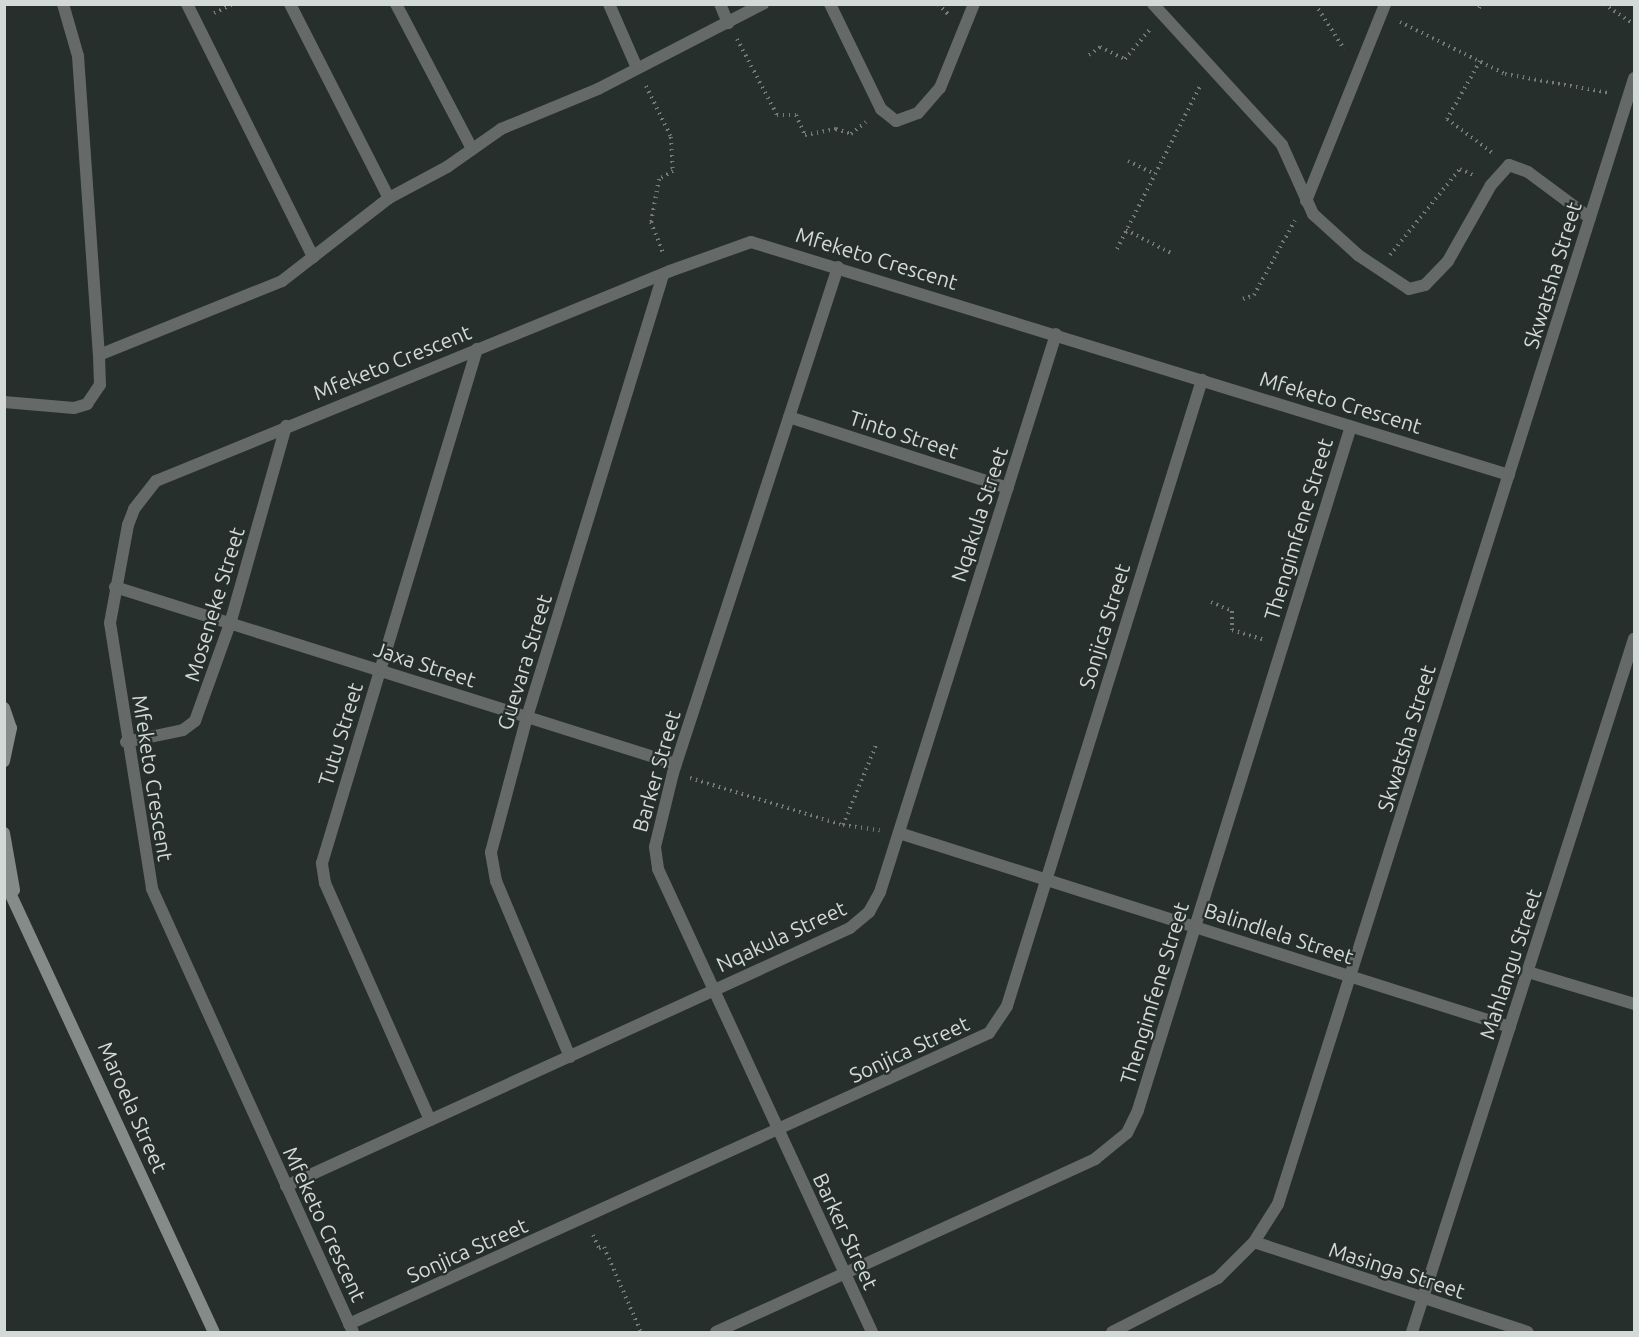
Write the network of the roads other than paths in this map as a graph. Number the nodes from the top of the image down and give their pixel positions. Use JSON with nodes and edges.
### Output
{"nodes":[{"id":1,"x":63,"y":4,"type":"edge"},
{"id":2,"x":187,"y":4,"type":"edge"},
{"id":3,"x":290,"y":4,"type":"edge"},
{"id":4,"x":396,"y":4,"type":"edge"},
{"id":5,"x":609,"y":4,"type":"edge"},
{"id":6,"x":720,"y":4,"type":"edge"},
{"id":7,"x":763,"y":4,"type":"edge"},
{"id":8,"x":830,"y":4,"type":"edge"},
{"id":9,"x":974,"y":4,"type":"edge"},
{"id":10,"x":1153,"y":4,"type":"edge"},
{"id":11,"x":1384,"y":9,"type":"edge"},
{"id":12,"x":728,"y":23,"type":"junction"},
{"id":13,"x":637,"y":68,"type":"junction"},
{"id":14,"x":1635,"y":78,"type":"edge"},
{"id":15,"x":472,"y":149,"type":"junction"},
{"id":16,"x":389,"y":198,"type":"junction"},
{"id":17,"x":1306,"y":201,"type":"junction"},
{"id":18,"x":1590,"y":218,"type":"junction"},
{"id":19,"x":313,"y":257,"type":"junction"},
{"id":20,"x":838,"y":267,"type":"junction"},
{"id":21,"x":666,"y":272,"type":"junction"},
{"id":22,"x":1056,"y":334,"type":"junction"},
{"id":23,"x":477,"y":349,"type":"junction"},
{"id":24,"x":99,"y":355,"type":"junction"},
{"id":25,"x":1202,"y":380,"type":"junction"},
{"id":26,"x":4,"y":402,"type":"edge"},
{"id":27,"x":789,"y":417,"type":"junction"},
{"id":28,"x":286,"y":426,"type":"junction"},
{"id":29,"x":1351,"y":426,"type":"junction"},
{"id":30,"x":1509,"y":475,"type":"junction"},
{"id":31,"x":1008,"y":488,"type":"junction"},
{"id":32,"x":116,"y":587,"type":"junction"},
{"id":33,"x":230,"y":624,"type":"junction"},
{"id":34,"x":1635,"y":639,"type":"edge"},
{"id":35,"x":380,"y":671,"type":"junction"},
{"id":36,"x":4,"y":708,"type":"edge"},
{"id":37,"x":527,"y":717,"type":"junction"},
{"id":38,"x":126,"y":742,"type":"junction"},
{"id":39,"x":4,"y":761,"type":"edge"},
{"id":40,"x":674,"y":768,"type":"junction"},
{"id":41,"x":4,"y":833,"type":"edge"},
{"id":42,"x":899,"y":833,"type":"junction"},
{"id":43,"x":4,"y":880,"type":"edge"},
{"id":44,"x":1045,"y":880,"type":"junction"},
{"id":45,"x":16,"y":897,"type":"junction"},
{"id":46,"x":1195,"y":927,"type":"junction"},
{"id":47,"x":1528,"y":972,"type":"junction"},
{"id":48,"x":1352,"y":977,"type":"junction"},
{"id":49,"x":713,"y":989,"type":"junction"},
{"id":50,"x":1635,"y":1004,"type":"edge"},
{"id":51,"x":1510,"y":1027,"type":"junction"},
{"id":52,"x":570,"y":1057,"type":"junction"},
{"id":53,"x":430,"y":1120,"type":"junction"},
{"id":54,"x":779,"y":1131,"type":"junction"},
{"id":55,"x":286,"y":1186,"type":"junction"},
{"id":56,"x":1254,"y":1242,"type":"junction"},
{"id":57,"x":844,"y":1273,"type":"junction"},
{"id":58,"x":1423,"y":1300,"type":"junction"},
{"id":59,"x":351,"y":1328,"type":"edge"},
{"id":60,"x":214,"y":1332,"type":"edge"},
{"id":61,"x":716,"y":1332,"type":"edge"},
{"id":62,"x":872,"y":1332,"type":"edge"},
{"id":63,"x":1112,"y":1332,"type":"edge"},
{"id":64,"x":1412,"y":1332,"type":"edge"},
{"id":65,"x":1528,"y":1332,"type":"edge"}],
"edges":[{"from":1,"to":24,"type":"street"},
{"from":2,"to":19,"type":"street"},
{"from":3,"to":16,"type":"street"},
{"from":4,"to":15,"type":"street"},
{"from":5,"to":13,"type":"street"},
{"from":6,"to":12,"type":"street"},
{"from":7,"to":12,"type":"street"},
{"from":8,"to":9,"type":"street"},
{"from":10,"to":17,"type":"street"},
{"from":11,"to":17,"type":"street"},
{"from":12,"to":13,"type":"street"},
{"from":13,"to":15,"type":"street"},
{"from":14,"to":18,"type":"street","name":"Skwatsha Street"},
{"from":15,"to":16,"type":"street"},
{"from":16,"to":19,"type":"street"},
{"from":17,"to":18,"type":"street"},
{"from":18,"to":30,"type":"street","name":"Skwatsha Street"},
{"from":19,"to":24,"type":"street"},
{"from":20,"to":21,"type":"street","name":"Mfeketo Crescent"},
{"from":20,"to":22,"type":"street","name":"Mfeketo Crescent"},
{"from":20,"to":27,"type":"street","name":"Barker Street"},
{"from":21,"to":23,"type":"street","name":"Mfeketo Crescent"},
{"from":21,"to":37,"type":"street","name":"Guevara Street"},
{"from":22,"to":25,"type":"street","name":"Mfeketo Crescent"},
{"from":22,"to":31,"type":"street","name":"Nqakula Street"},
{"from":23,"to":28,"type":"street","name":"Mfeketo Crescent"},
{"from":23,"to":35,"type":"street","name":"Tutu Street"},
{"from":24,"to":26,"type":"street"},
{"from":25,"to":29,"type":"street","name":"Mfeketo Crescent"},
{"from":25,"to":44,"type":"street","name":"Sonjica Street"},
{"from":27,"to":31,"type":"street","name":"Tinto Street"},
{"from":27,"to":40,"type":"street","name":"Barker Street"},
{"from":28,"to":32,"type":"street","name":"Mfeketo Crescent"},
{"from":28,"to":33,"type":"street","name":"Moseneke Street"},
{"from":29,"to":30,"type":"street","name":"Mfeketo Crescent"},
{"from":29,"to":46,"type":"street","name":"Thengimfene Street"},
{"from":30,"to":48,"type":"street","name":"Skwatsha Street"},
{"from":31,"to":42,"type":"street","name":"Nqakula Street"},
{"from":32,"to":33,"type":"street","name":"Jaxa Street"},
{"from":32,"to":38,"type":"street","name":"Mfeketo Crescent"},
{"from":33,"to":35,"type":"street","name":"Jaxa Street"},
{"from":33,"to":38,"type":"street","name":"Moseneke Street"},
{"from":34,"to":47,"type":"street","name":"Mahlangu Street"},
{"from":35,"to":37,"type":"street","name":"Jaxa Street"},
{"from":35,"to":53,"type":"street","name":"Tutu Street"},
{"from":36,"to":39,"type":"street"},
{"from":37,"to":40,"type":"street","name":"Jaxa Street"},
{"from":37,"to":52,"type":"street","name":"Guevara Street"},
{"from":38,"to":55,"type":"street","name":"Mfeketo Crescent"},
{"from":40,"to":49,"type":"street","name":"Barker Street"},
{"from":41,"to":45,"type":"street","name":"Maroela Street"},
{"from":42,"to":44,"type":"street","name":"Balindlela Street"},
{"from":42,"to":49,"type":"street","name":"Nqakula Street"},
{"from":43,"to":45,"type":"street","name":"Maroela Street"},
{"from":44,"to":46,"type":"street","name":"Balindlela Street"},
{"from":44,"to":54,"type":"street","name":"Sonjica Street"},
{"from":45,"to":60,"type":"street","name":"Maroela Street"},
{"from":46,"to":48,"type":"street","name":"Balindlela Street"},
{"from":46,"to":57,"type":"street","name":"Thengimfene Street"},
{"from":47,"to":50,"type":"street"},
{"from":47,"to":51,"type":"street","name":"Mahlangu Street"},
{"from":48,"to":51,"type":"street","name":"Balindlela Street"},
{"from":48,"to":56,"type":"street","name":"Skwatsha Street"},
{"from":49,"to":52,"type":"street","name":"Nqakula Street"},
{"from":49,"to":54,"type":"street","name":"Barker Street"},
{"from":51,"to":58,"type":"street","name":"Mahlangu Street"},
{"from":52,"to":53,"type":"street","name":"Nqakula Street"},
{"from":53,"to":55,"type":"street","name":"Nqakula Street"},
{"from":54,"to":57,"type":"street","name":"Barker Street"},
{"from":54,"to":59,"type":"street","name":"Sonjica Street"},
{"from":55,"to":59,"type":"street","name":"Mfeketo Crescent"},
{"from":56,"to":58,"type":"street","name":"Masinga Street"},
{"from":56,"to":63,"type":"street","name":"Skwatsha Street"},
{"from":57,"to":61,"type":"street","name":"Thengimfene Street"},
{"from":57,"to":62,"type":"street","name":"Barker Street"},
{"from":58,"to":64,"type":"street","name":"Mahlangu Street"},
{"from":58,"to":65,"type":"street","name":"Masinga Street"}]}
